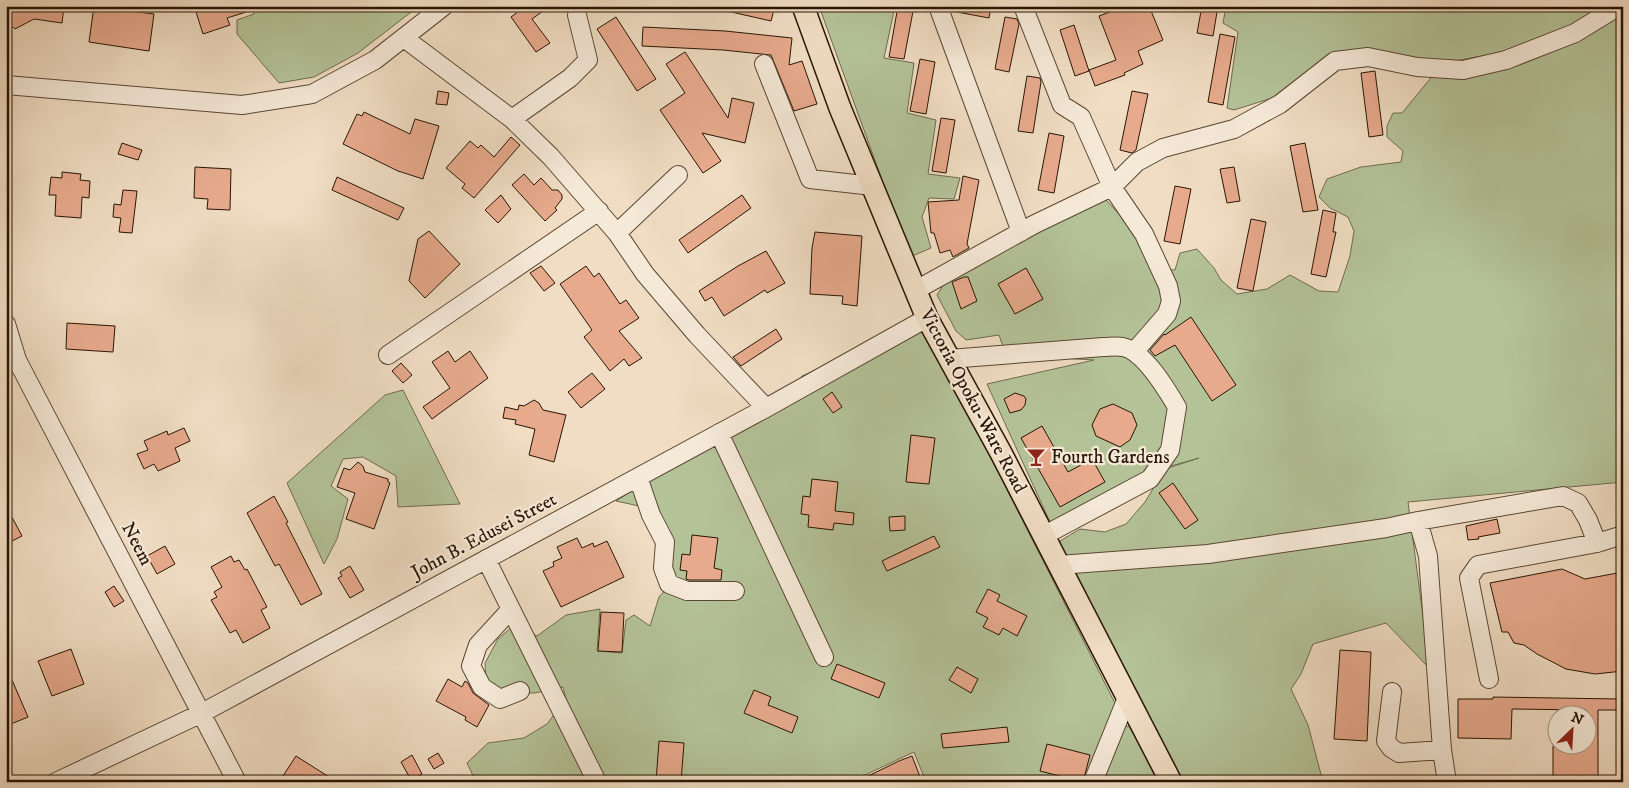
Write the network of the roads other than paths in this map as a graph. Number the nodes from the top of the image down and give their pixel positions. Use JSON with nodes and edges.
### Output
{"nodes":[{"id":1,"x":444,"y":6,"type":"edge"},
{"id":2,"x":804,"y":6,"type":"edge"},
{"id":3,"x":938,"y":6,"type":"edge"},
{"id":4,"x":1023,"y":6,"type":"edge"},
{"id":5,"x":1619,"y":6,"type":"edge"},
{"id":6,"x":577,"y":15,"type":"dead end"},
{"id":7,"x":404,"y":38,"type":"junction"},
{"id":8,"x":764,"y":64,"type":"dead end"},
{"id":9,"x":6,"y":85,"type":"edge"},
{"id":10,"x":512,"y":120,"type":"junction"},
{"id":11,"x":678,"y":175,"type":"dead end"},
{"id":12,"x":873,"y":186,"type":"junction"},
{"id":13,"x":1112,"y":187,"type":"junction"},
{"id":14,"x":599,"y":211,"type":"junction"},
{"id":15,"x":1021,"y":232,"type":"junction"},
{"id":16,"x":617,"y":233,"type":"junction"},
{"id":17,"x":916,"y":290,"type":"junction"},
{"id":18,"x":927,"y":318,"type":"junction"},
{"id":19,"x":6,"y":324,"type":"edge"},
{"id":20,"x":1134,"y":352,"type":"junction"},
{"id":21,"x":388,"y":355,"type":"dead end"},
{"id":22,"x":949,"y":359,"type":"junction"},
{"id":23,"x":766,"y":408,"type":"junction"},
{"id":24,"x":719,"y":433,"type":"junction"},
{"id":25,"x":638,"y":477,"type":"junction"},
{"id":26,"x":1418,"y":521,"type":"junction"},
{"id":27,"x":1623,"y":535,"type":"edge"},
{"id":28,"x":1044,"y":536,"type":"junction"},
{"id":29,"x":1597,"y":543,"type":"junction"},
{"id":30,"x":486,"y":559,"type":"junction"},
{"id":31,"x":1059,"y":565,"type":"junction"},
{"id":32,"x":736,"y":591,"type":"dead end"},
{"id":33,"x":511,"y":609,"type":"junction"},
{"id":34,"x":824,"y":657,"type":"dead end"},
{"id":35,"x":1489,"y":679,"type":"dead end"},
{"id":36,"x":520,"y":691,"type":"dead end"},
{"id":37,"x":1392,"y":692,"type":"dead end"},
{"id":38,"x":1127,"y":698,"type":"junction"},
{"id":39,"x":202,"y":712,"type":"junction"},
{"id":40,"x":1442,"y":750,"type":"junction"},
{"id":41,"x":56,"y":782,"type":"edge"},
{"id":42,"x":237,"y":782,"type":"edge"},
{"id":43,"x":598,"y":782,"type":"edge"},
{"id":44,"x":1093,"y":782,"type":"edge"},
{"id":45,"x":1171,"y":782,"type":"edge"},
{"id":46,"x":1447,"y":782,"type":"edge"}],
"edges":[{"from":1,"to":7,"type":"street"},
{"from":2,"to":12,"type":"main road","name":"Victoria Opoku-Ware Road"},
{"from":3,"to":15,"type":"street"},
{"from":4,"to":13,"type":"street"},
{"from":5,"to":13,"type":"street"},
{"from":6,"to":10,"type":"street"},
{"from":7,"to":9,"type":"street"},
{"from":7,"to":10,"type":"street"},
{"from":8,"to":12,"type":"street"},
{"from":10,"to":14,"type":"street"},
{"from":11,"to":16,"type":"street"},
{"from":12,"to":17,"type":"main road","name":"Victoria Opoku-Ware Road"},
{"from":13,"to":15,"type":"street"},
{"from":13,"to":20,"type":"street"},
{"from":14,"to":16,"type":"street"},
{"from":14,"to":21,"type":"street"},
{"from":15,"to":17,"type":"street"},
{"from":16,"to":23,"type":"street"},
{"from":17,"to":18,"type":"main road","name":"Victoria Opoku-Ware Road"},
{"from":18,"to":22,"type":"main road","name":"Victoria Opoku-Ware Road"},
{"from":18,"to":23,"type":"street","name":"John B. Edusei Street"},
{"from":19,"to":39,"type":"street","name":"Neem"},
{"from":20,"to":22,"type":"street"},
{"from":20,"to":28,"type":"street"},
{"from":22,"to":28,"type":"main road","name":"Victoria Opoku-Ware Road"},
{"from":23,"to":24,"type":"street","name":"John B. Edusei Street"},
{"from":24,"to":25,"type":"street","name":"John B. Edusei Street"},
{"from":24,"to":34,"type":"street"},
{"from":25,"to":30,"type":"street","name":"John B. Edusei Street"},
{"from":25,"to":32,"type":"street"},
{"from":26,"to":29,"type":"street"},
{"from":26,"to":31,"type":"street"},
{"from":26,"to":40,"type":"street"},
{"from":27,"to":29,"type":"street"},
{"from":28,"to":31,"type":"main road","name":"Victoria Opoku-Ware Road"},
{"from":29,"to":35,"type":"street"},
{"from":30,"to":33,"type":"street"},
{"from":30,"to":39,"type":"street","name":"John B. Edusei Street"},
{"from":31,"to":38,"type":"main road","name":"Victoria Opoku-Ware Road"},
{"from":33,"to":36,"type":"street"},
{"from":33,"to":43,"type":"street"},
{"from":37,"to":40,"type":"street"},
{"from":38,"to":44,"type":"street"},
{"from":38,"to":45,"type":"main road","name":"Victoria Opoku-Ware Road"},
{"from":39,"to":41,"type":"street","name":"John B. Edusei Street"},
{"from":39,"to":42,"type":"street","name":"Neem"},
{"from":40,"to":46,"type":"street"}]}
